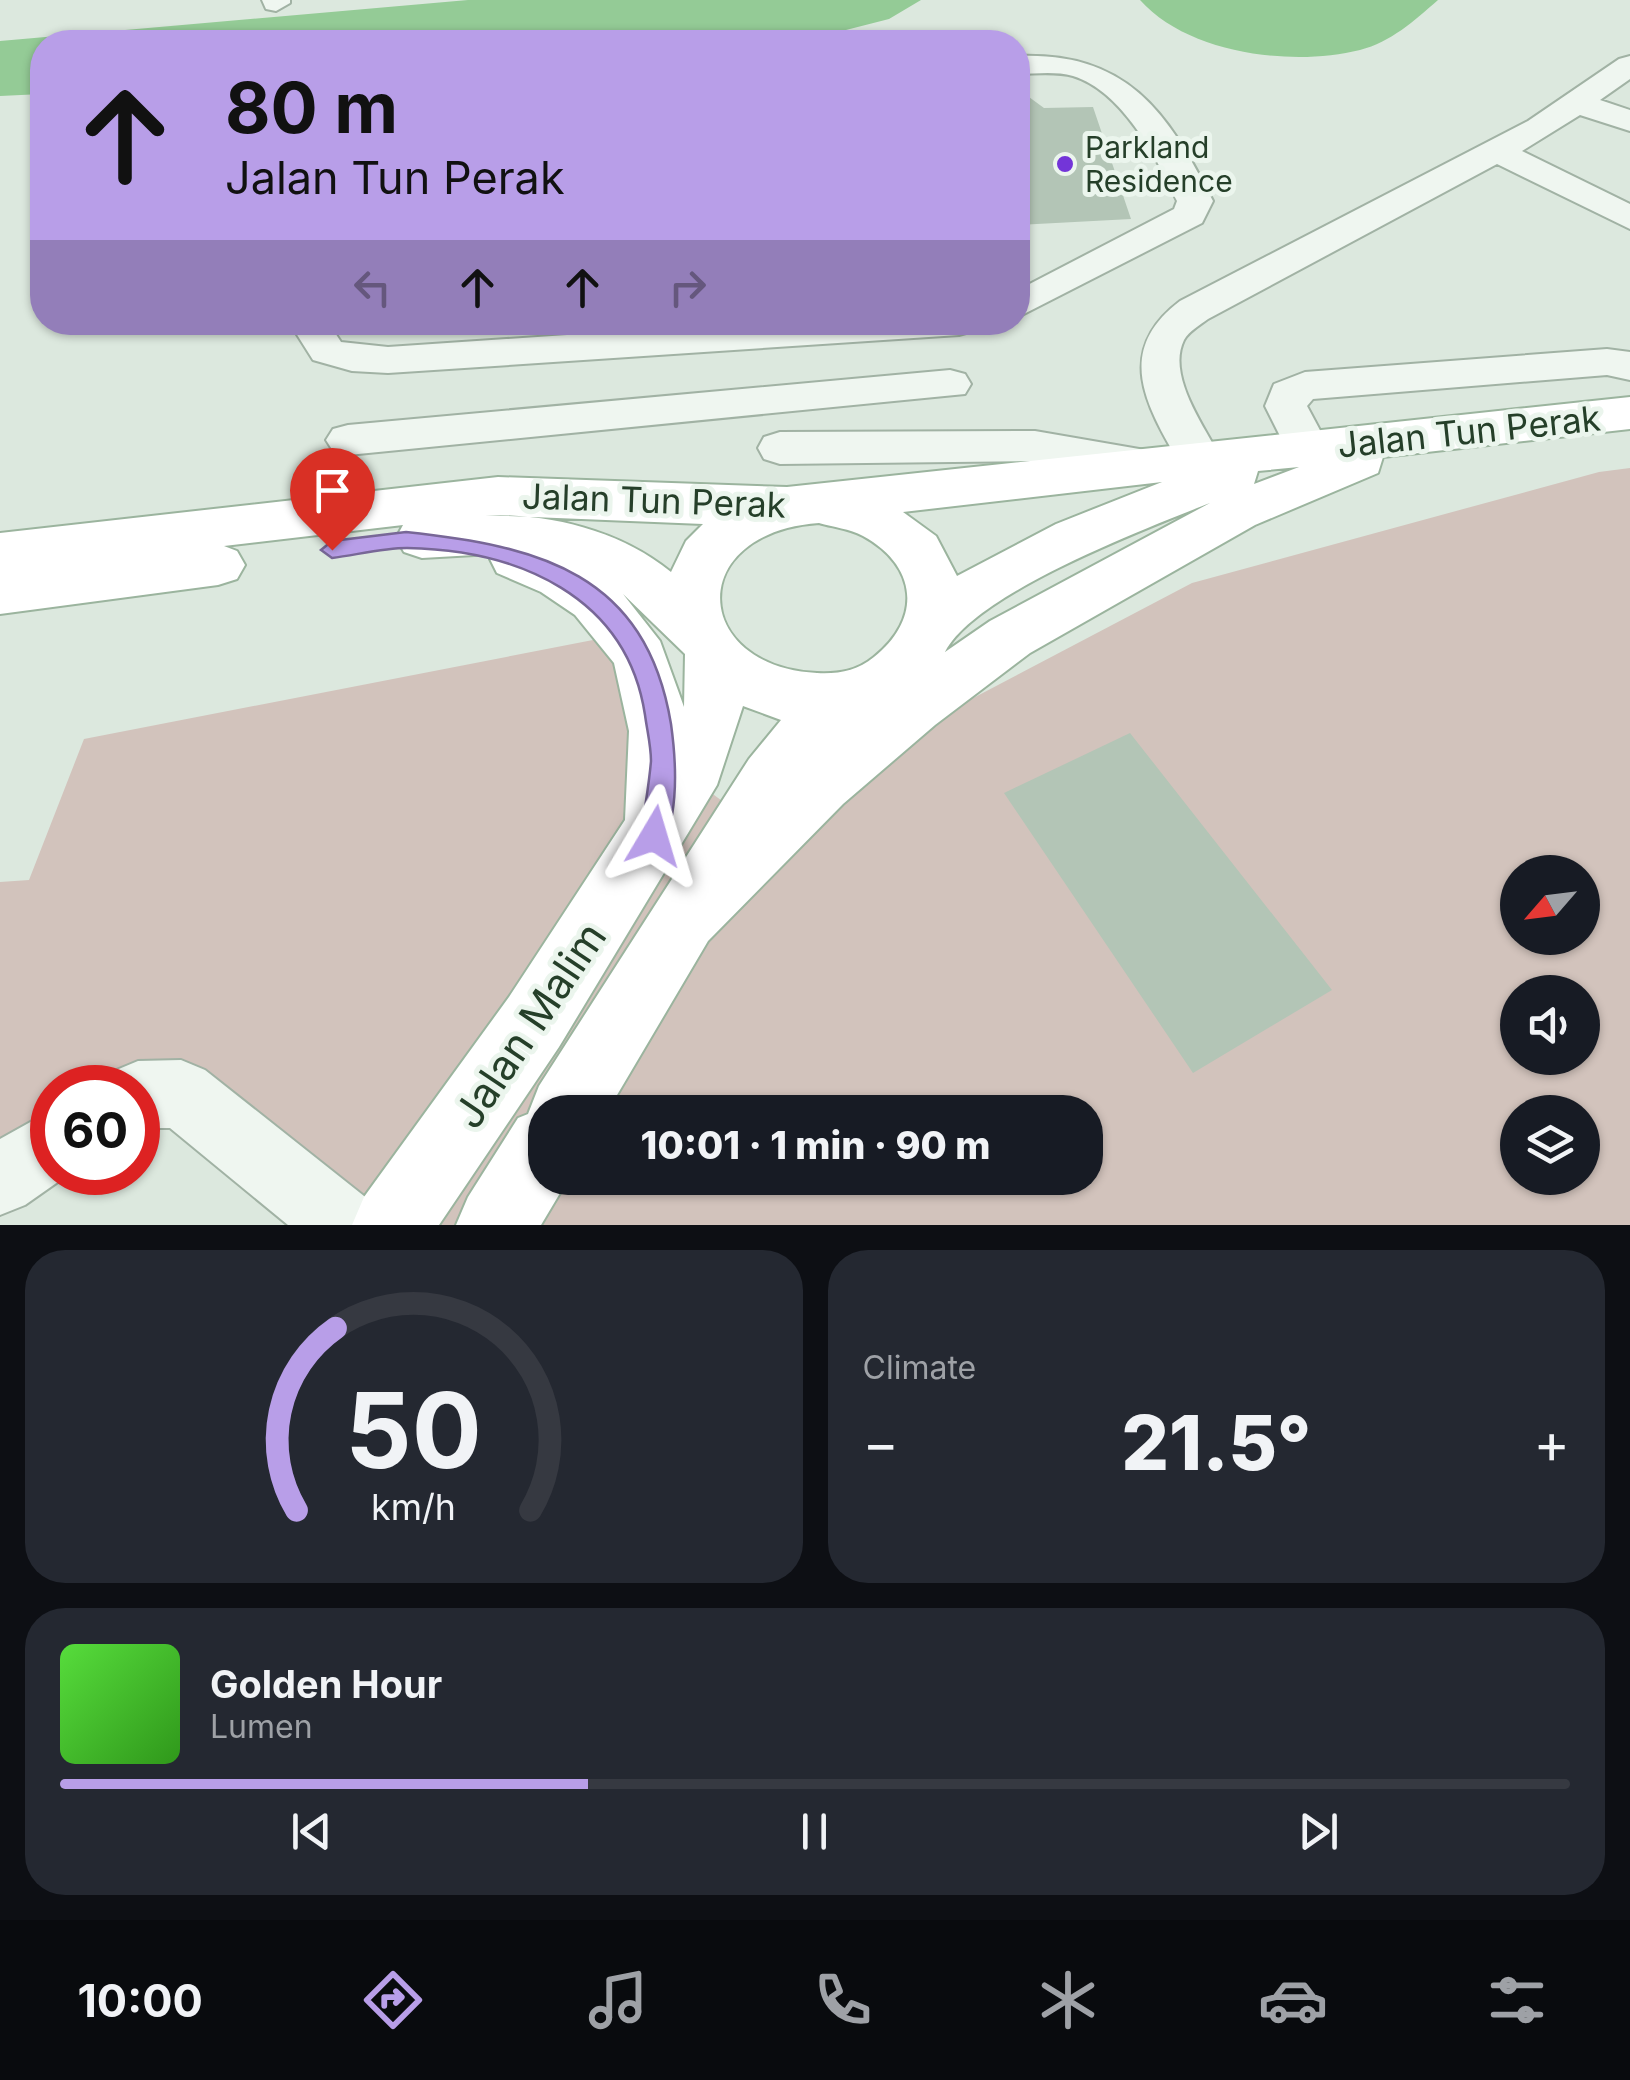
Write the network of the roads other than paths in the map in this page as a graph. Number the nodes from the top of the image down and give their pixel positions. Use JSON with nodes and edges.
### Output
{"nodes":[{"id":1,"x":1030,"y":64,"type":"edge"},
{"id":2,"x":1630,"y":65,"type":"edge"},
{"id":3,"x":1577,"y":103,"type":"junction"},
{"id":4,"x":1630,"y":121,"type":"edge"},
{"id":5,"x":1495,"y":150,"type":"junction"},
{"id":6,"x":1630,"y":218,"type":"edge"},
{"id":7,"x":1030,"y":299,"type":"edge"},
{"id":8,"x":316,"y":335,"type":"edge"},
{"id":9,"x":778,"y":335,"type":"edge"},
{"id":10,"x":542,"y":352,"type":"junction"},
{"id":11,"x":459,"y":358,"type":"junction"},
{"id":12,"x":1630,"y":366,"type":"edge"},
{"id":13,"x":950,"y":384,"type":"dead end"},
{"id":14,"x":776,"y":400,"type":"junction"},
{"id":15,"x":1630,"y":412,"type":"edge"},
{"id":16,"x":542,"y":422,"type":"junction"},
{"id":17,"x":453,"y":430,"type":"junction"},
{"id":18,"x":1455,"y":432,"type":"junction"},
{"id":19,"x":348,"y":440,"type":"dead end"},
{"id":20,"x":780,"y":448,"type":"junction"},
{"id":21,"x":1308,"y":449,"type":"junction"},
{"id":22,"x":1200,"y":460,"type":"junction"},
{"id":23,"x":1146,"y":466,"type":"junction"},
{"id":24,"x":787,"y":506,"type":"junction"},
{"id":25,"x":406,"y":540,"type":"junction"},
{"id":26,"x":0,"y":553,"type":"edge"},
{"id":27,"x":0,"y":593,"type":"edge"},
{"id":28,"x":935,"y":625,"type":"junction"},
{"id":29,"x":707,"y":645,"type":"junction"},
{"id":30,"x":858,"y":693,"type":"junction"},
{"id":31,"x":654,"y":836,"type":"junction"},
{"id":32,"x":682,"y":920,"type":"junction"},
{"id":33,"x":160,"y":1094,"type":"edge"},
{"id":34,"x":575,"y":1095,"type":"edge"},
{"id":35,"x":30,"y":1160,"type":"edge"},
{"id":36,"x":528,"y":1173,"type":"edge"},
{"id":37,"x":0,"y":1180,"type":"edge"},
{"id":38,"x":344,"y":1225,"type":"edge"},
{"id":39,"x":392,"y":1225,"type":"edge"},
{"id":40,"x":496,"y":1225,"type":"edge"}],
"edges":[{"from":1,"to":7,"type":"street"},
{"from":2,"to":3,"type":"street"},
{"from":3,"to":4,"type":"street"},
{"from":3,"to":5,"type":"street"},
{"from":5,"to":6,"type":"street"},
{"from":5,"to":22,"type":"street"},
{"from":8,"to":11,"type":"street"},
{"from":9,"to":10,"type":"street"},
{"from":10,"to":11,"type":"street"},
{"from":10,"to":16,"type":"street"},
{"from":11,"to":17,"type":"street"},
{"from":12,"to":21,"type":"street"},
{"from":13,"to":14,"type":"street"},
{"from":14,"to":16,"type":"street"},
{"from":14,"to":20,"type":"street"},
{"from":15,"to":18,"type":"main road","name":"Jalan Tun Perak"},
{"from":16,"to":17,"type":"street"},
{"from":17,"to":19,"type":"street"},
{"from":18,"to":21,"type":"main road","name":"Jalan Tun Perak"},
{"from":18,"to":32,"type":"main road"},
{"from":20,"to":23,"type":"street"},
{"from":20,"to":24,"type":"street"},
{"from":21,"to":22,"type":"main road","name":"Jalan Tun Perak"},
{"from":21,"to":28,"type":"main road","name":"Jalan Tun Perak"},
{"from":22,"to":23,"type":"main road","name":"Jalan Tun Perak"},
{"from":23,"to":24,"type":"main road","name":"Jalan Tun Perak"},
{"from":24,"to":26,"type":"main road","name":"Jalan Tun Perak"},
{"from":24,"to":28,"type":"main road"},
{"from":24,"to":29,"type":"main road"},
{"from":25,"to":27,"type":"main road","name":"Jalan Tun Perak"},
{"from":25,"to":29,"type":"main road","name":"Jalan Tun Perak"},
{"from":25,"to":31,"type":"main road"},
{"from":28,"to":30,"type":"main road"},
{"from":29,"to":30,"type":"main road"},
{"from":29,"to":31,"type":"main road","name":"Jalan Malim"},
{"from":30,"to":32,"type":"main road","name":"Jalan Malim"},
{"from":31,"to":39,"type":"main road","name":"Jalan Malim"},
{"from":32,"to":34,"type":"main road","name":"Jalan Malim"},
{"from":33,"to":38,"type":"street"},
{"from":35,"to":37,"type":"street"},
{"from":36,"to":40,"type":"main road"}]}
